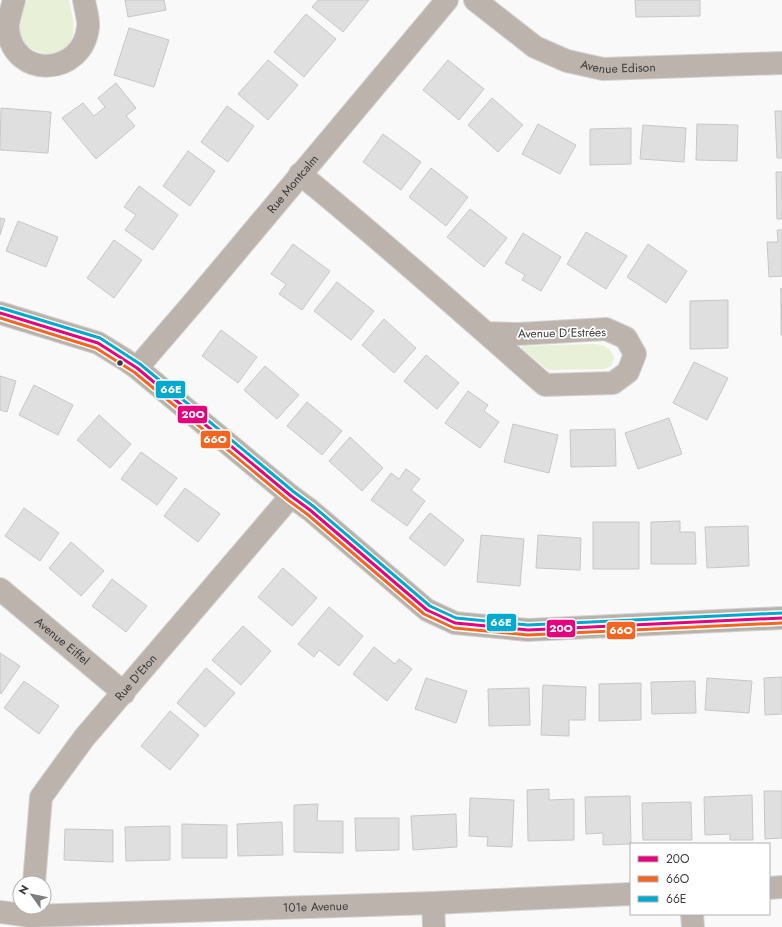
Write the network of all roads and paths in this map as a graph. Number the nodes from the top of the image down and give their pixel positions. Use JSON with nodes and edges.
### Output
{"nodes":[{"id":1,"x":14,"y":0,"type":"edge"},
{"id":2,"x":84,"y":0,"type":"edge"},
{"id":3,"x":447,"y":0,"type":"edge"},
{"id":4,"x":475,"y":0,"type":"edge"},
{"id":5,"x":782,"y":63,"type":"edge"},
{"id":6,"x":300,"y":174,"type":"junction"},
{"id":7,"x":0,"y":313,"type":"edge"},
{"id":8,"x":486,"y":333,"type":"junction"},
{"id":9,"x":137,"y":368,"type":"junction"},
{"id":10,"x":291,"y":496,"type":"junction"},
{"id":11,"x":0,"y":589,"type":"edge"},
{"id":12,"x":782,"y":618,"type":"edge"},
{"id":13,"x":124,"y":693,"type":"junction"},
{"id":14,"x":35,"y":875,"type":"edge"},
{"id":15,"x":782,"y":887,"type":"edge"},
{"id":16,"x":770,"y":888,"type":"edge"},
{"id":17,"x":630,"y":894,"type":"edge"},
{"id":18,"x":433,"y":903,"type":"junction"},
{"id":19,"x":0,"y":912,"type":"edge"},
{"id":20,"x":12,"y":912,"type":"edge"},
{"id":21,"x":52,"y":912,"type":"edge"},
{"id":22,"x":692,"y":915,"type":"edge"},
{"id":23,"x":434,"y":927,"type":"edge"},
{"id":24,"x":693,"y":927,"type":"edge"}],
"edges":[{"from":1,"to":2,"type":"street"},
{"from":3,"to":6,"type":"street","name":"Rue Montcalm"},
{"from":4,"to":5,"type":"street","name":"Avenue Edison"},
{"from":6,"to":8,"type":"street","name":"Avenue D'Estrées"},
{"from":6,"to":9,"type":"street","name":"Rue Montcalm"},
{"from":7,"to":9,"type":"street"},
{"from":8,"to":8,"type":"street","name":"Avenue D'Estrées"},
{"from":9,"to":10,"type":"street"},
{"from":10,"to":12,"type":"street"},
{"from":10,"to":13,"type":"street","name":"Rue D'Eton"},
{"from":11,"to":13,"type":"street","name":"Avenue Eiffel"},
{"from":13,"to":14,"type":"street","name":"Rue D'Eton"},
{"from":15,"to":16,"type":"street"},
{"from":17,"to":18,"type":"street","name":"101e Avenue"},
{"from":18,"to":21,"type":"street","name":"101e Avenue"},
{"from":18,"to":23,"type":"street"},
{"from":19,"to":20,"type":"street","name":"101e Avenue"},
{"from":22,"to":24,"type":"street"}]}
